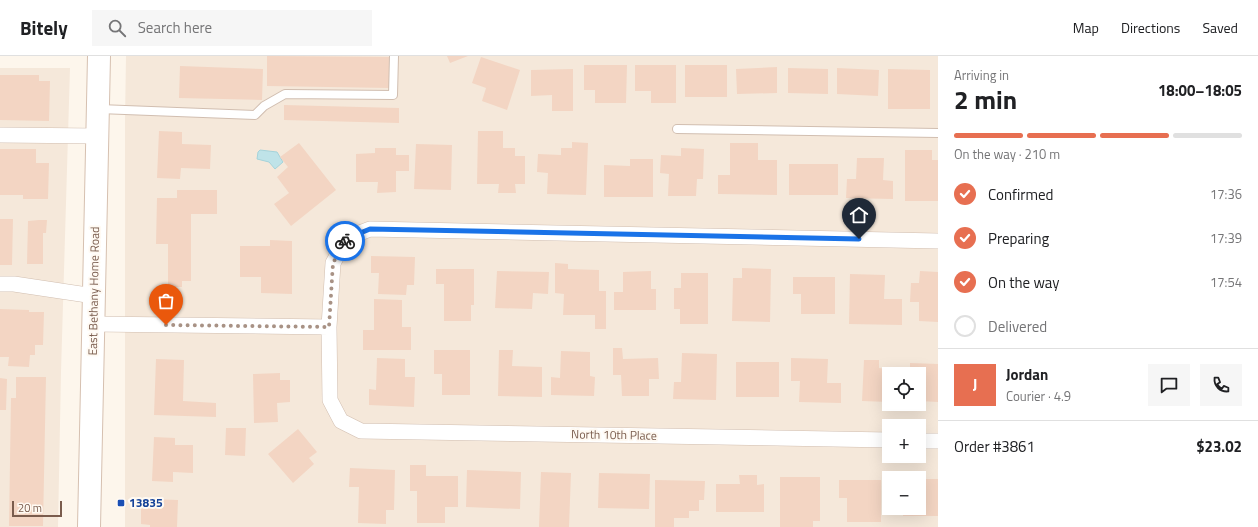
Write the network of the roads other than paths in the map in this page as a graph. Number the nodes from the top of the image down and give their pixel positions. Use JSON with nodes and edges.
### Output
{"nodes":[{"id":1,"x":99,"y":56,"type":"edge"},
{"id":2,"x":394,"y":56,"type":"edge"},
{"id":3,"x":98,"y":109,"type":"junction"},
{"id":4,"x":677,"y":128,"type":"dead end"},
{"id":5,"x":938,"y":133,"type":"edge"},
{"id":6,"x":0,"y":135,"type":"edge"},
{"id":7,"x":98,"y":136,"type":"junction"},
{"id":8,"x":938,"y":241,"type":"edge"},
{"id":9,"x":0,"y":284,"type":"edge"},
{"id":10,"x":94,"y":296,"type":"junction"},
{"id":11,"x":93,"y":324,"type":"junction"},
{"id":12,"x":329,"y":327,"type":"junction"},
{"id":13,"x":882,"y":440,"type":"edge"},
{"id":14,"x":926,"y":441,"type":"edge"},
{"id":15,"x":938,"y":441,"type":"edge"},
{"id":16,"x":89,"y":527,"type":"edge"}],
"edges":[{"from":1,"to":3,"type":"main road","name":"East Bethany Home Road"},
{"from":2,"to":3,"type":"lane"},
{"from":3,"to":7,"type":"main road","name":"East Bethany Home Road"},
{"from":4,"to":5,"type":"lane"},
{"from":6,"to":7,"type":"street"},
{"from":7,"to":10,"type":"main road","name":"East Bethany Home Road"},
{"from":8,"to":12,"type":"street"},
{"from":9,"to":10,"type":"street"},
{"from":10,"to":11,"type":"main road","name":"East Bethany Home Road"},
{"from":11,"to":12,"type":"street"},
{"from":11,"to":16,"type":"main road","name":"East Bethany Home Road"},
{"from":12,"to":13,"type":"street","name":"North 10th Place"},
{"from":14,"to":15,"type":"street"}]}
